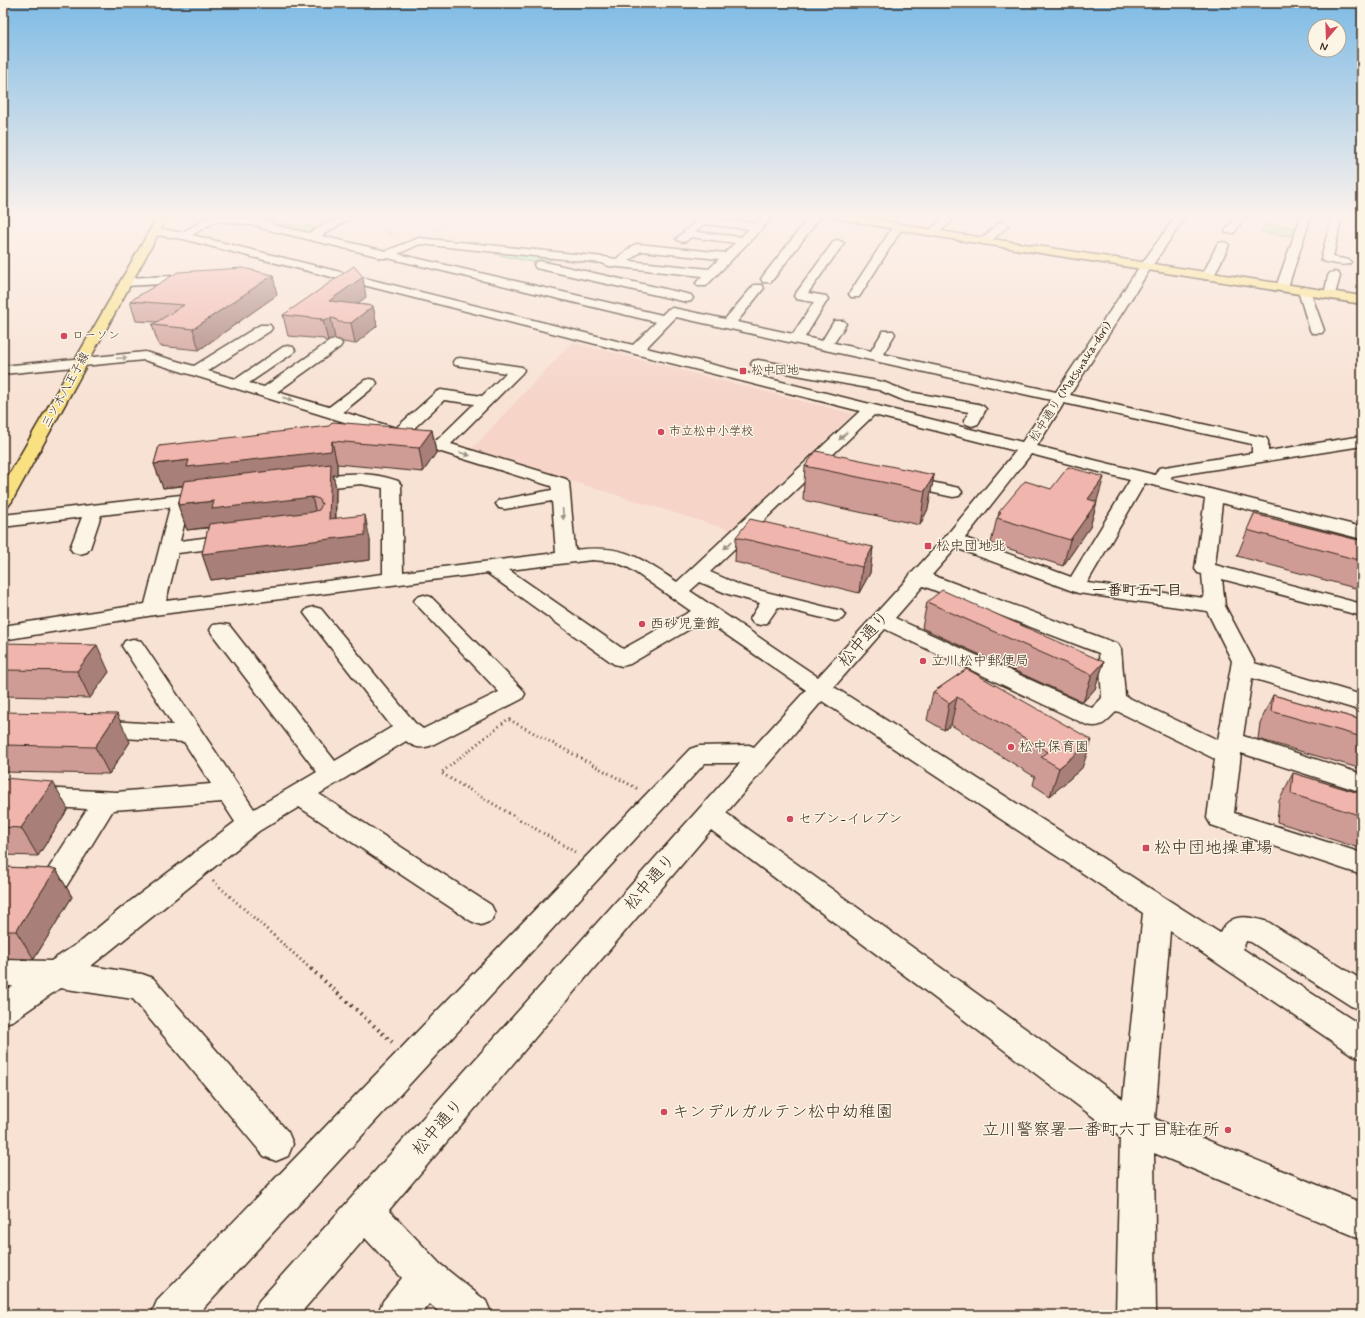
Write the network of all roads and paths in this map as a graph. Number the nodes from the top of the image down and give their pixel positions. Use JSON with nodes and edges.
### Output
{"nodes":[{"id":1,"x":129,"y":278,"type":"edge"},
{"id":2,"x":203,"y":278,"type":"edge"},
{"id":3,"x":352,"y":278,"type":"edge"},
{"id":4,"x":488,"y":278,"type":"edge"},
{"id":5,"x":579,"y":278,"type":"edge"},
{"id":6,"x":595,"y":278,"type":"edge"},
{"id":7,"x":707,"y":278,"type":"edge"},
{"id":8,"x":768,"y":278,"type":"edge"},
{"id":9,"x":813,"y":278,"type":"edge"},
{"id":10,"x":866,"y":278,"type":"edge"},
{"id":11,"x":1139,"y":278,"type":"edge"},
{"id":12,"x":1218,"y":278,"type":"edge"},
{"id":13,"x":1285,"y":278,"type":"edge"},
{"id":14,"x":1334,"y":278,"type":"edge"},
{"id":15,"x":126,"y":282,"type":"junction"},
{"id":16,"x":1282,"y":287,"type":"junction"},
{"id":17,"x":1304,"y":291,"type":"junction"},
{"id":18,"x":549,"y":292,"type":"junction"},
{"id":19,"x":855,"y":294,"type":"dead end"},
{"id":20,"x":1330,"y":295,"type":"junction"},
{"id":21,"x":687,"y":298,"type":"junction"},
{"id":22,"x":1362,"y":300,"type":"edge"},
{"id":23,"x":529,"y":302,"type":"dead end"},
{"id":24,"x":516,"y":309,"type":"dead end"},
{"id":25,"x":503,"y":316,"type":"junction"},
{"id":26,"x":669,"y":316,"type":"junction"},
{"id":27,"x":728,"y":324,"type":"junction"},
{"id":28,"x":839,"y":324,"type":"dead end"},
{"id":29,"x":265,"y":328,"type":"dead end"},
{"id":30,"x":1317,"y":330,"type":"dead end"},
{"id":31,"x":888,"y":334,"type":"dead end"},
{"id":32,"x":797,"y":339,"type":"junction"},
{"id":33,"x":335,"y":344,"type":"edge"},
{"id":34,"x":826,"y":345,"type":"junction"},
{"id":35,"x":288,"y":350,"type":"dead end"},
{"id":36,"x":636,"y":350,"type":"junction"},
{"id":37,"x":875,"y":356,"type":"junction"},
{"id":38,"x":83,"y":360,"type":"junction"},
{"id":39,"x":460,"y":362,"type":"dead end"},
{"id":40,"x":901,"y":362,"type":"junction"},
{"id":41,"x":758,"y":364,"type":"dead end"},
{"id":42,"x":3,"y":370,"type":"edge"},
{"id":43,"x":197,"y":371,"type":"junction"},
{"id":44,"x":796,"y":371,"type":"junction"},
{"id":45,"x":370,"y":383,"type":"dead end"},
{"id":46,"x":238,"y":384,"type":"junction"},
{"id":47,"x":876,"y":385,"type":"junction"},
{"id":48,"x":779,"y":386,"type":"junction"},
{"id":49,"x":267,"y":392,"type":"junction"},
{"id":50,"x":905,"y":396,"type":"junction"},
{"id":51,"x":1062,"y":397,"type":"junction"},
{"id":52,"x":485,"y":401,"type":"junction"},
{"id":53,"x":879,"y":411,"type":"junction"},
{"id":54,"x":332,"y":413,"type":"junction"},
{"id":55,"x":972,"y":421,"type":"dead end"},
{"id":56,"x":398,"y":434,"type":"junction"},
{"id":57,"x":1362,"y":442,"type":"edge"},
{"id":58,"x":440,"y":446,"type":"junction"},
{"id":59,"x":1027,"y":448,"type":"junction"},
{"id":60,"x":1260,"y":457,"type":"junction"},
{"id":61,"x":814,"y":463,"type":"junction"},
{"id":62,"x":835,"y":468,"type":"edge"},
{"id":63,"x":1140,"y":477,"type":"junction"},
{"id":64,"x":887,"y":478,"type":"edge"},
{"id":65,"x":1160,"y":482,"type":"junction"},
{"id":66,"x":292,"y":487,"type":"edge"},
{"id":67,"x":953,"y":492,"type":"dead end"},
{"id":68,"x":561,"y":494,"type":"junction"},
{"id":69,"x":1214,"y":496,"type":"junction"},
{"id":70,"x":3,"y":501,"type":"edge"},
{"id":71,"x":505,"y":504,"type":"dead end"},
{"id":72,"x":93,"y":512,"type":"junction"},
{"id":73,"x":3,"y":521,"type":"edge"},
{"id":74,"x":1362,"y":533,"type":"edge"},
{"id":75,"x":248,"y":538,"type":"edge"},
{"id":76,"x":952,"y":540,"type":"junction"},
{"id":77,"x":80,"y":548,"type":"dead end"},
{"id":78,"x":170,"y":548,"type":"junction"},
{"id":79,"x":566,"y":557,"type":"junction"},
{"id":80,"x":490,"y":566,"type":"junction"},
{"id":81,"x":1211,"y":570,"type":"junction"},
{"id":82,"x":697,"y":574,"type":"junction"},
{"id":83,"x":918,"y":577,"type":"junction"},
{"id":84,"x":393,"y":579,"type":"junction"},
{"id":85,"x":1075,"y":586,"type":"junction"},
{"id":86,"x":678,"y":592,"type":"junction"},
{"id":87,"x":773,"y":599,"type":"junction"},
{"id":88,"x":424,"y":601,"type":"dead end"},
{"id":89,"x":1215,"y":606,"type":"junction"},
{"id":90,"x":154,"y":609,"type":"junction"},
{"id":91,"x":1362,"y":610,"type":"edge"},
{"id":92,"x":706,"y":611,"type":"junction"},
{"id":93,"x":314,"y":613,"type":"dead end"},
{"id":94,"x":835,"y":615,"type":"dead end"},
{"id":95,"x":760,"y":619,"type":"dead end"},
{"id":96,"x":882,"y":619,"type":"junction"},
{"id":97,"x":221,"y":630,"type":"dead end"},
{"id":98,"x":3,"y":633,"type":"edge"},
{"id":99,"x":133,"y":646,"type":"dead end"},
{"id":100,"x":1241,"y":667,"type":"junction"},
{"id":101,"x":820,"y":689,"type":"junction"},
{"id":102,"x":1114,"y":700,"type":"junction"},
{"id":103,"x":1362,"y":702,"type":"edge"},
{"id":104,"x":73,"y":726,"type":"edge"},
{"id":105,"x":408,"y":729,"type":"junction"},
{"id":106,"x":190,"y":734,"type":"junction"},
{"id":107,"x":1229,"y":748,"type":"junction"},
{"id":108,"x":758,"y":758,"type":"junction"},
{"id":109,"x":332,"y":774,"type":"junction"},
{"id":110,"x":1362,"y":783,"type":"edge"},
{"id":111,"x":228,"y":792,"type":"junction"},
{"id":112,"x":299,"y":794,"type":"junction"},
{"id":113,"x":3,"y":795,"type":"edge"},
{"id":114,"x":658,"y":799,"type":"junction"},
{"id":115,"x":106,"y":801,"type":"junction"},
{"id":116,"x":709,"y":814,"type":"junction"},
{"id":117,"x":250,"y":824,"type":"junction"},
{"id":118,"x":596,"y":864,"type":"junction"},
{"id":119,"x":1362,"y":864,"type":"edge"},
{"id":120,"x":196,"y":866,"type":"junction"},
{"id":121,"x":3,"y":879,"type":"edge"},
{"id":122,"x":1158,"y":908,"type":"junction"},
{"id":123,"x":481,"y":913,"type":"dead end"},
{"id":124,"x":1227,"y":955,"type":"junction"},
{"id":125,"x":3,"y":973,"type":"edge"},
{"id":126,"x":56,"y":974,"type":"junction"},
{"id":127,"x":1362,"y":996,"type":"edge"},
{"id":128,"x":3,"y":1010,"type":"edge"},
{"id":129,"x":1362,"y":1044,"type":"edge"},
{"id":130,"x":412,"y":1060,"type":"junction"},
{"id":131,"x":1137,"y":1129,"type":"junction"},
{"id":132,"x":276,"y":1144,"type":"dead end"},
{"id":133,"x":365,"y":1211,"type":"junction"},
{"id":134,"x":1362,"y":1221,"type":"edge"},
{"id":135,"x":427,"y":1277,"type":"junction"},
{"id":136,"x":172,"y":1315,"type":"edge"},
{"id":137,"x":273,"y":1315,"type":"edge"},
{"id":138,"x":397,"y":1315,"type":"edge"},
{"id":139,"x":472,"y":1315,"type":"edge"},
{"id":140,"x":1136,"y":1315,"type":"edge"}],
"edges":[{"from":1,"to":15,"type":"main road","name":"三ツ木八王子線"},
{"from":2,"to":15,"type":"street"},
{"from":3,"to":25,"type":"street"},
{"from":4,"to":18,"type":"street"},
{"from":5,"to":18,"type":"street"},
{"from":6,"to":21,"type":"street"},
{"from":7,"to":21,"type":"street"},
{"from":8,"to":27,"type":"street"},
{"from":9,"to":32,"type":"street"},
{"from":10,"to":19,"type":"street"},
{"from":11,"to":51,"type":"street","name":"松中通り (Matsunaka-dori)"},
{"from":12,"to":16,"type":"main road"},
{"from":13,"to":16,"type":"street"},
{"from":14,"to":20,"type":"street"},
{"from":15,"to":38,"type":"main road","name":"三ツ木八王子線"},
{"from":16,"to":17,"type":"main road"},
{"from":17,"to":20,"type":"main road"},
{"from":17,"to":30,"type":"street"},
{"from":18,"to":23,"type":"street"},
{"from":18,"to":26,"type":"street"},
{"from":20,"to":22,"type":"main road"},
{"from":21,"to":26,"type":"street"},
{"from":24,"to":25,"type":"street"},
{"from":25,"to":36,"type":"street"},
{"from":26,"to":27,"type":"street"},
{"from":26,"to":36,"type":"street"},
{"from":27,"to":32,"type":"street"},
{"from":28,"to":34,"type":"street"},
{"from":29,"to":43,"type":"street"},
{"from":31,"to":37,"type":"street"},
{"from":32,"to":34,"type":"street"},
{"from":33,"to":49,"type":"street"},
{"from":34,"to":37,"type":"street"},
{"from":35,"to":46,"type":"street"},
{"from":36,"to":48,"type":"street"},
{"from":37,"to":40,"type":"street"},
{"from":38,"to":42,"type":"street"},
{"from":38,"to":43,"type":"street","one_way":true},
{"from":38,"to":70,"type":"main road","name":"三ツ木八王子線"},
{"from":39,"to":52,"type":"street"},
{"from":40,"to":47,"type":"street"},
{"from":40,"to":51,"type":"street"},
{"from":41,"to":44,"type":"street"},
{"from":43,"to":46,"type":"street"},
{"from":44,"to":47,"type":"street"},
{"from":44,"to":48,"type":"street"},
{"from":45,"to":54,"type":"street"},
{"from":46,"to":49,"type":"street"},
{"from":47,"to":50,"type":"street"},
{"from":48,"to":53,"type":"street"},
{"from":49,"to":54,"type":"street","one_way":true},
{"from":50,"to":53,"type":"street"},
{"from":50,"to":55,"type":"street"},
{"from":51,"to":59,"type":"street","name":"松中通り (Matsunaka-dori)"},
{"from":51,"to":60,"type":"street"},
{"from":52,"to":56,"type":"street"},
{"from":52,"to":58,"type":"street"},
{"from":53,"to":59,"type":"street"},
{"from":53,"to":61,"type":"street","one_way":true},
{"from":54,"to":56,"type":"street"},
{"from":56,"to":58,"type":"street"},
{"from":57,"to":60,"type":"street"},
{"from":58,"to":68,"type":"street","one_way":true},
{"from":59,"to":63,"type":"street"},
{"from":59,"to":76,"type":"street","name":"松中通り"},
{"from":60,"to":65,"type":"street"},
{"from":61,"to":62,"type":"street"},
{"from":61,"to":82,"type":"street","one_way":true},
{"from":63,"to":65,"type":"street"},
{"from":63,"to":85,"type":"street"},
{"from":64,"to":67,"type":"street"},
{"from":65,"to":69,"type":"street"},
{"from":66,"to":84,"type":"street"},
{"from":68,"to":71,"type":"street"},
{"from":68,"to":79,"type":"street","one_way":true},
{"from":69,"to":74,"type":"street"},
{"from":69,"to":81,"type":"street"},
{"from":72,"to":73,"type":"street"},
{"from":72,"to":77,"type":"street"},
{"from":72,"to":78,"type":"street"},
{"from":75,"to":78,"type":"street"},
{"from":76,"to":83,"type":"street","name":"松中通り"},
{"from":76,"to":85,"type":"street"},
{"from":78,"to":90,"type":"street"},
{"from":79,"to":80,"type":"street"},
{"from":79,"to":86,"type":"street"},
{"from":80,"to":84,"type":"street"},
{"from":80,"to":92,"type":"street"},
{"from":81,"to":89,"type":"street"},
{"from":81,"to":91,"type":"street"},
{"from":82,"to":86,"type":"street"},
{"from":82,"to":87,"type":"street"},
{"from":83,"to":96,"type":"street","name":"松中通り"},
{"from":83,"to":102,"type":"street"},
{"from":84,"to":90,"type":"street"},
{"from":85,"to":89,"type":"street"},
{"from":86,"to":92,"type":"street"},
{"from":87,"to":94,"type":"street"},
{"from":87,"to":95,"type":"street"},
{"from":88,"to":105,"type":"street"},
{"from":89,"to":100,"type":"street"},
{"from":90,"to":98,"type":"street"},
{"from":92,"to":101,"type":"street"},
{"from":93,"to":105,"type":"street"},
{"from":96,"to":101,"type":"street","name":"松中通り"},
{"from":96,"to":102,"type":"street"},
{"from":97,"to":109,"type":"street"},
{"from":99,"to":106,"type":"street"},
{"from":100,"to":103,"type":"street"},
{"from":100,"to":107,"type":"street"},
{"from":101,"to":108,"type":"street","name":"松中通り"},
{"from":101,"to":122,"type":"street"},
{"from":102,"to":107,"type":"street"},
{"from":104,"to":106,"type":"street"},
{"from":105,"to":109,"type":"street"},
{"from":106,"to":111,"type":"street"},
{"from":107,"to":110,"type":"street"},
{"from":107,"to":119,"type":"street"},
{"from":108,"to":114,"type":"street"},
{"from":108,"to":116,"type":"street","name":"松中通り"},
{"from":109,"to":112,"type":"street"},
{"from":111,"to":115,"type":"street"},
{"from":111,"to":117,"type":"street"},
{"from":112,"to":117,"type":"street"},
{"from":112,"to":123,"type":"street"},
{"from":113,"to":115,"type":"street"},
{"from":114,"to":118,"type":"street"},
{"from":114,"to":118,"type":"path"},
{"from":115,"to":121,"type":"street"},
{"from":116,"to":131,"type":"street"},
{"from":116,"to":133,"type":"street","name":"松中通り"},
{"from":117,"to":120,"type":"street"},
{"from":118,"to":130,"type":"street"},
{"from":120,"to":126,"type":"street"},
{"from":120,"to":130,"type":"path"},
{"from":122,"to":124,"type":"street"},
{"from":122,"to":131,"type":"street"},
{"from":124,"to":127,"type":"street"},
{"from":124,"to":129,"type":"street"},
{"from":125,"to":126,"type":"street"},
{"from":126,"to":128,"type":"street"},
{"from":126,"to":132,"type":"street"},
{"from":130,"to":136,"type":"street"},
{"from":131,"to":134,"type":"street"},
{"from":131,"to":140,"type":"street"},
{"from":133,"to":135,"type":"street"},
{"from":133,"to":137,"type":"street","name":"松中通り"},
{"from":135,"to":138,"type":"street"},
{"from":135,"to":139,"type":"street"}]}
